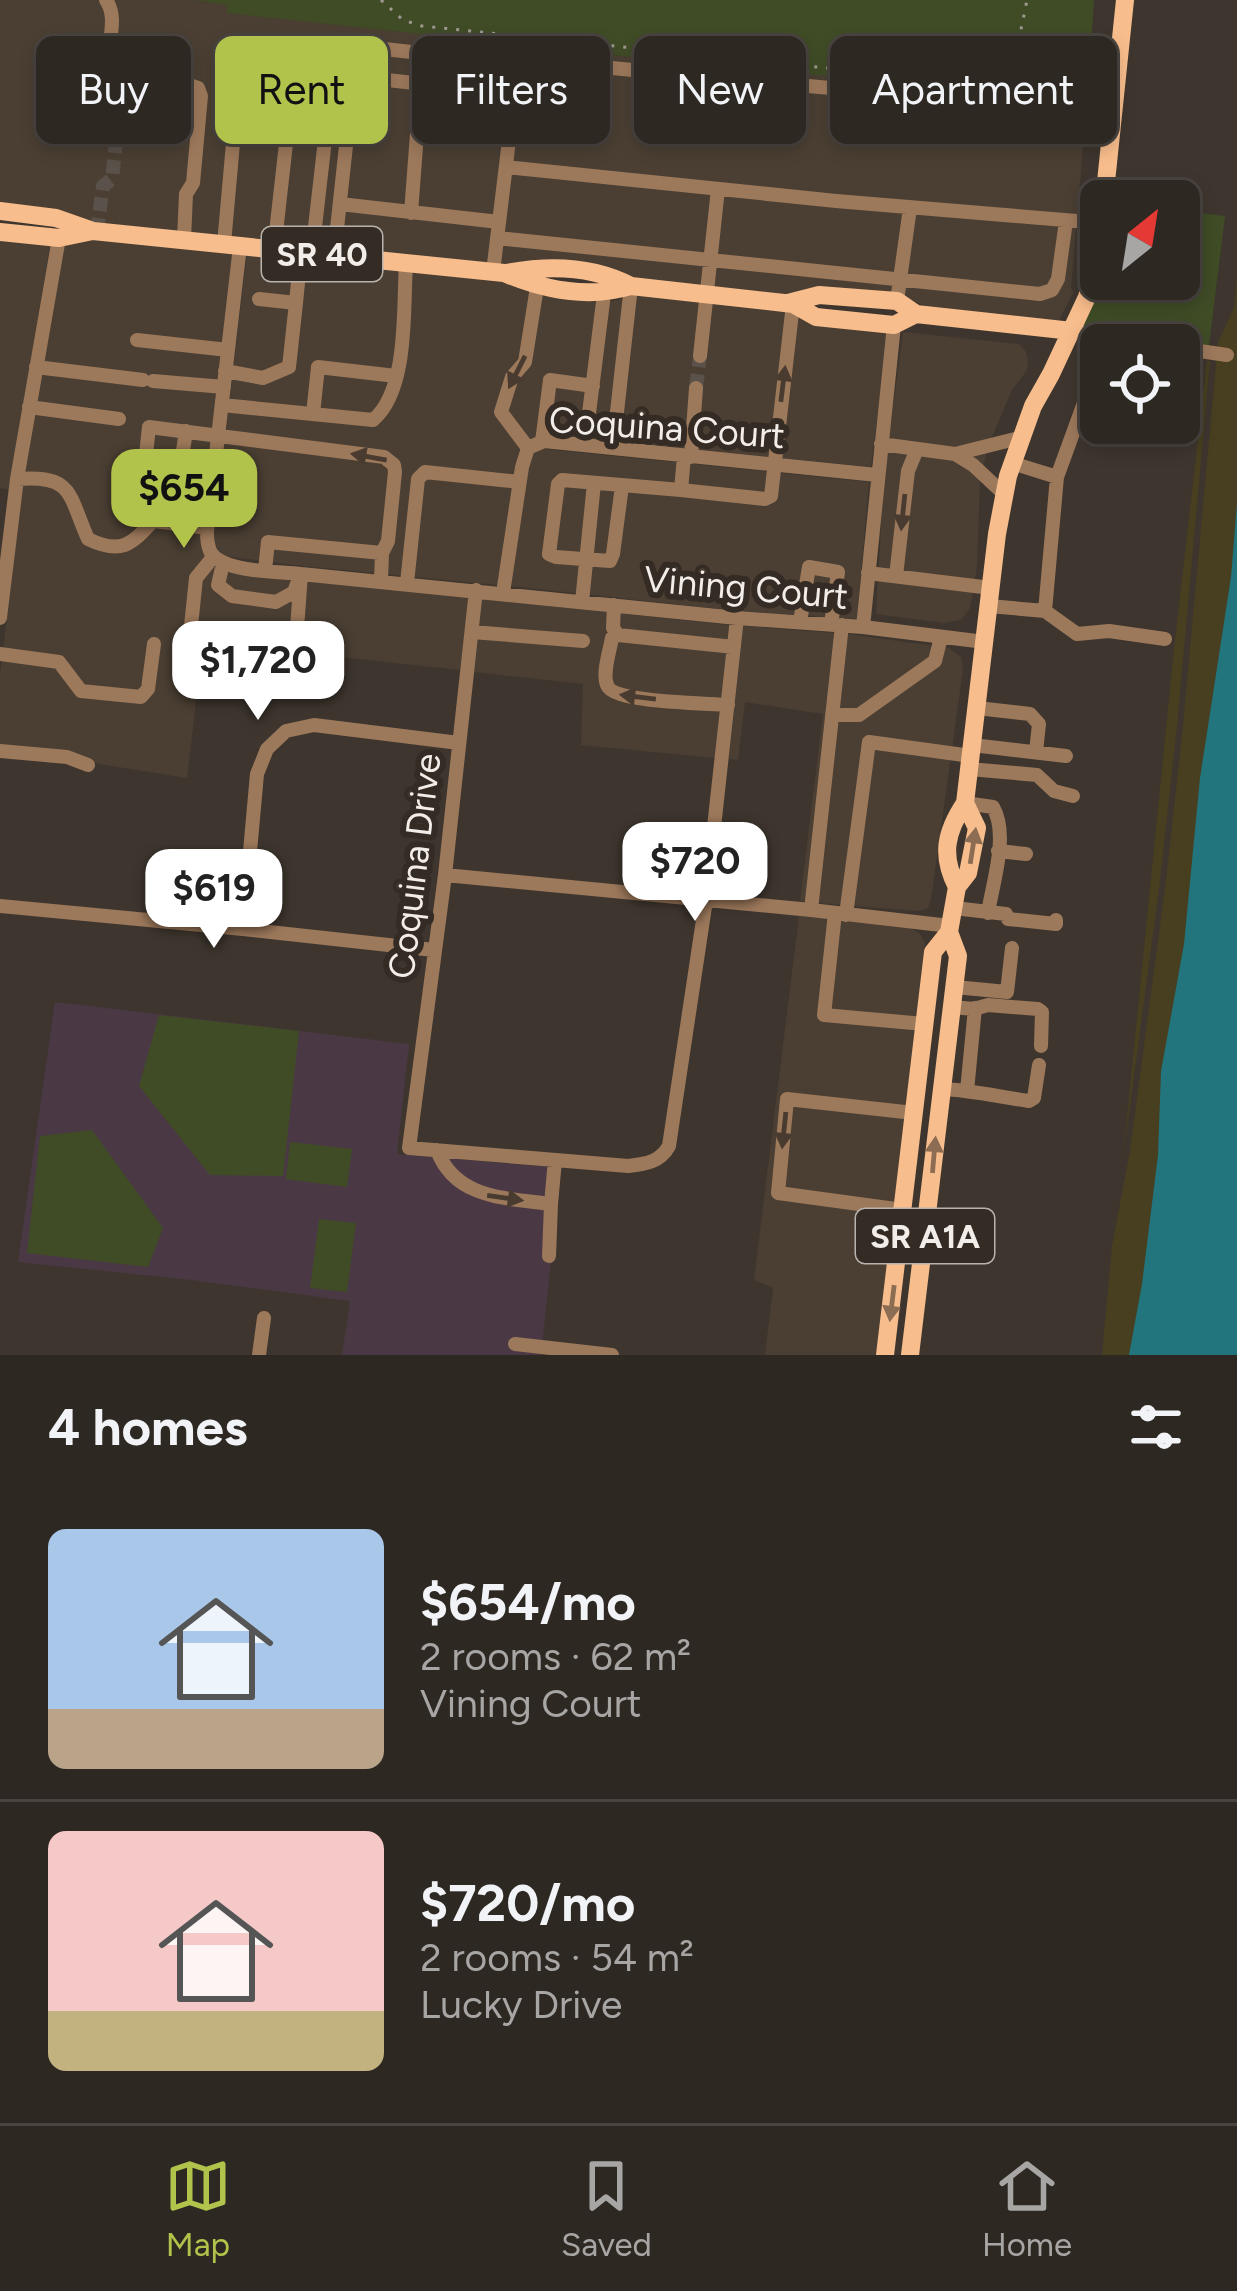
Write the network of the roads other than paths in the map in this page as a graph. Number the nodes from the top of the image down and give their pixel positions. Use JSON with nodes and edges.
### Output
{"nodes":[{"id":1,"x":106,"y":0,"type":"edge"},
{"id":2,"x":1125,"y":0,"type":"edge"},
{"id":3,"x":610,"y":69,"type":"edge"},
{"id":4,"x":1117,"y":72,"type":"edge"},
{"id":5,"x":830,"y":89,"type":"edge"},
{"id":6,"x":236,"y":144,"type":"edge"},
{"id":7,"x":346,"y":144,"type":"edge"},
{"id":8,"x":416,"y":144,"type":"edge"},
{"id":9,"x":509,"y":144,"type":"edge"},
{"id":10,"x":1109,"y":144,"type":"edge"},
{"id":11,"x":506,"y":167,"type":"junction"},
{"id":12,"x":1106,"y":180,"type":"edge"},
{"id":13,"x":718,"y":189,"type":"junction"},
{"id":14,"x":340,"y":204,"type":"junction"},
{"id":15,"x":910,"y":208,"type":"junction"},
{"id":16,"x":0,"y":212,"type":"edge"},
{"id":17,"x":411,"y":213,"type":"junction"},
{"id":18,"x":1066,"y":220,"type":"junction"},
{"id":19,"x":1080,"y":221,"type":"edge"},
{"id":20,"x":498,"y":230,"type":"junction"},
{"id":21,"x":93,"y":231,"type":"junction"},
{"id":22,"x":0,"y":232,"type":"edge"},
{"id":23,"x":58,"y":238,"type":"junction"},
{"id":24,"x":184,"y":240,"type":"junction"},
{"id":25,"x":232,"y":245,"type":"junction"},
{"id":26,"x":274,"y":250,"type":"junction"},
{"id":27,"x":306,"y":253,"type":"junction"},
{"id":28,"x":334,"y":256,"type":"junction"},
{"id":29,"x":710,"y":260,"type":"junction"},
{"id":30,"x":406,"y":263,"type":"junction"},
{"id":31,"x":498,"y":273,"type":"junction"},
{"id":32,"x":902,"y":278,"type":"junction"},
{"id":33,"x":631,"y":286,"type":"junction"},
{"id":34,"x":538,"y":287,"type":"junction"},
{"id":35,"x":604,"y":294,"type":"junction"},
{"id":36,"x":706,"y":295,"type":"junction"},
{"id":37,"x":259,"y":299,"type":"dead end"},
{"id":38,"x":1086,"y":300,"type":"edge"},
{"id":39,"x":897,"y":301,"type":"junction"},
{"id":40,"x":296,"y":303,"type":"junction"},
{"id":41,"x":790,"y":303,"type":"junction"},
{"id":42,"x":916,"y":314,"type":"junction"},
{"id":43,"x":894,"y":325,"type":"junction"},
{"id":44,"x":1072,"y":331,"type":"junction"},
{"id":45,"x":1080,"y":332,"type":"edge"},
{"id":46,"x":137,"y":340,"type":"dead end"},
{"id":47,"x":228,"y":350,"type":"junction"},
{"id":48,"x":1200,"y":351,"type":"edge"},
{"id":49,"x":1227,"y":355,"type":"dead end"},
{"id":50,"x":700,"y":356,"type":"tunnel mouth"},
{"id":51,"x":36,"y":367,"type":"junction"},
{"id":52,"x":396,"y":376,"type":"junction"},
{"id":53,"x":225,"y":379,"type":"junction"},
{"id":54,"x":593,"y":386,"type":"junction"},
{"id":55,"x":697,"y":388,"type":"tunnel mouth"},
{"id":56,"x":222,"y":405,"type":"junction"},
{"id":57,"x":29,"y":407,"type":"junction"},
{"id":58,"x":313,"y":414,"type":"junction"},
{"id":59,"x":1080,"y":414,"type":"edge"},
{"id":60,"x":119,"y":419,"type":"dead end"},
{"id":61,"x":186,"y":431,"type":"junction"},
{"id":62,"x":218,"y":434,"type":"junction"},
{"id":63,"x":1019,"y":438,"type":"junction"},
{"id":64,"x":881,"y":444,"type":"junction"},
{"id":65,"x":534,"y":445,"type":"junction"},
{"id":66,"x":586,"y":446,"type":"junction"},
{"id":67,"x":613,"y":448,"type":"junction"},
{"id":68,"x":917,"y":449,"type":"junction"},
{"id":69,"x":955,"y":454,"type":"junction"},
{"id":70,"x":687,"y":456,"type":"junction"},
{"id":71,"x":1012,"y":463,"type":"junction"},
{"id":72,"x":773,"y":465,"type":"junction"},
{"id":73,"x":877,"y":475,"type":"junction"},
{"id":74,"x":1057,"y":477,"type":"junction"},
{"id":75,"x":17,"y":479,"type":"junction"},
{"id":76,"x":519,"y":482,"type":"junction"},
{"id":77,"x":594,"y":483,"type":"junction"},
{"id":78,"x":622,"y":486,"type":"junction"},
{"id":79,"x":681,"y":490,"type":"junction"},
{"id":80,"x":1004,"y":494,"type":"junction"},
{"id":81,"x":154,"y":520,"type":"junction"},
{"id":82,"x":172,"y":523,"type":"junction"},
{"id":83,"x":207,"y":528,"type":"junction"},
{"id":84,"x":5,"y":532,"type":"edge"},
{"id":85,"x":382,"y":553,"type":"junction"},
{"id":86,"x":219,"y":560,"type":"junction"},
{"id":87,"x":585,"y":560,"type":"junction"},
{"id":88,"x":265,"y":570,"type":"junction"},
{"id":89,"x":868,"y":573,"type":"junction"},
{"id":90,"x":301,"y":574,"type":"junction"},
{"id":91,"x":896,"y":576,"type":"junction"},
{"id":92,"x":382,"y":581,"type":"junction"},
{"id":93,"x":406,"y":584,"type":"junction"},
{"id":94,"x":476,"y":590,"type":"junction"},
{"id":95,"x":503,"y":593,"type":"junction"},
{"id":96,"x":990,"y":597,"type":"junction"},
{"id":97,"x":582,"y":602,"type":"junction"},
{"id":98,"x":614,"y":605,"type":"junction"},
{"id":99,"x":1045,"y":611,"type":"junction"},
{"id":100,"x":0,"y":618,"type":"edge"},
{"id":101,"x":737,"y":618,"type":"junction"},
{"id":102,"x":800,"y":622,"type":"junction"},
{"id":103,"x":837,"y":625,"type":"junction"},
{"id":104,"x":863,"y":627,"type":"junction"},
{"id":105,"x":472,"y":632,"type":"junction"},
{"id":106,"x":618,"y":635,"type":"junction"},
{"id":107,"x":941,"y":637,"type":"junction"},
{"id":108,"x":1165,"y":639,"type":"dead end"},
{"id":109,"x":583,"y":641,"type":"dead end"},
{"id":110,"x":985,"y":642,"type":"junction"},
{"id":111,"x":154,"y":644,"type":"dead end"},
{"id":112,"x":734,"y":647,"type":"junction"},
{"id":113,"x":0,"y":654,"type":"edge"},
{"id":114,"x":728,"y":705,"type":"junction"},
{"id":115,"x":976,"y":707,"type":"junction"},
{"id":116,"x":832,"y":715,"type":"junction"},
{"id":117,"x":459,"y":743,"type":"junction"},
{"id":118,"x":0,"y":751,"type":"edge"},
{"id":119,"x":1036,"y":752,"type":"junction"},
{"id":120,"x":971,"y":756,"type":"junction"},
{"id":121,"x":1066,"y":756,"type":"dead end"},
{"id":122,"x":88,"y":765,"type":"dead end"},
{"id":123,"x":1073,"y":796,"type":"dead end"},
{"id":124,"x":965,"y":803,"type":"junction"},
{"id":125,"x":998,"y":851,"type":"junction"},
{"id":126,"x":1026,"y":854,"type":"dead end"},
{"id":127,"x":445,"y":875,"type":"junction"},
{"id":128,"x":706,"y":900,"type":"junction"},
{"id":129,"x":0,"y":906,"type":"edge"},
{"id":130,"x":811,"y":910,"type":"junction"},
{"id":131,"x":988,"y":913,"type":"junction"},
{"id":132,"x":840,"y":914,"type":"junction"},
{"id":133,"x":1056,"y":920,"type":"dead end"},
{"id":134,"x":951,"y":922,"type":"junction"},
{"id":135,"x":243,"y":929,"type":"junction"},
{"id":136,"x":1012,"y":948,"type":"dead end"},
{"id":137,"x":434,"y":950,"type":"junction"},
{"id":138,"x":953,"y":997,"type":"junction"},
{"id":139,"x":975,"y":1008,"type":"junction"},
{"id":140,"x":924,"y":1024,"type":"junction"},
{"id":141,"x":1041,"y":1046,"type":"dead end"},
{"id":142,"x":1039,"y":1065,"type":"dead end"},
{"id":143,"x":942,"y":1089,"type":"junction"},
{"id":144,"x":967,"y":1091,"type":"junction"},
{"id":145,"x":914,"y":1113,"type":"junction"},
{"id":146,"x":436,"y":1150,"type":"junction"},
{"id":147,"x":555,"y":1160,"type":"junction"},
{"id":148,"x":551,"y":1204,"type":"junction"},
{"id":149,"x":903,"y":1210,"type":"junction"},
{"id":150,"x":548,"y":1256,"type":"dead end"},
{"id":151,"x":264,"y":1318,"type":"dead end"},
{"id":152,"x":515,"y":1344,"type":"dead end"},
{"id":153,"x":259,"y":1355,"type":"edge"},
{"id":154,"x":612,"y":1355,"type":"edge"},
{"id":155,"x":885,"y":1355,"type":"edge"},
{"id":156,"x":910,"y":1355,"type":"edge"}],
"edges":[{"from":1,"to":24,"type":"street"},
{"from":2,"to":4,"type":"main road"},
{"from":3,"to":5,"type":"street"},
{"from":6,"to":25,"type":"street"},
{"from":7,"to":14,"type":"street"},
{"from":8,"to":17,"type":"street"},
{"from":9,"to":11,"type":"street"},
{"from":10,"to":12,"type":"main road"},
{"from":11,"to":13,"type":"street"},
{"from":11,"to":20,"type":"street"},
{"from":13,"to":15,"type":"street"},
{"from":13,"to":29,"type":"street"},
{"from":14,"to":17,"type":"street"},
{"from":14,"to":28,"type":"street"},
{"from":15,"to":18,"type":"street"},
{"from":15,"to":32,"type":"street"},
{"from":16,"to":21,"type":"main road","number":"SR 40"},
{"from":17,"to":20,"type":"street"},
{"from":18,"to":19,"type":"street"},
{"from":18,"to":32,"type":"street"},
{"from":20,"to":29,"type":"street"},
{"from":20,"to":31,"type":"street"},
{"from":21,"to":23,"type":"main road","number":"SR 40"},
{"from":21,"to":24,"type":"main road","number":"SR 40"},
{"from":22,"to":23,"type":"main road","number":"SR 40"},
{"from":23,"to":51,"type":"street"},
{"from":24,"to":25,"type":"main road","number":"SR 40"},
{"from":25,"to":26,"type":"main road","number":"SR 40"},
{"from":25,"to":47,"type":"street"},
{"from":26,"to":27,"type":"main road","number":"SR 40"},
{"from":26,"to":27,"type":"street"},
{"from":27,"to":28,"type":"main road","number":"SR 40"},
{"from":27,"to":40,"type":"street"},
{"from":28,"to":30,"type":"main road","number":"SR 40"},
{"from":29,"to":32,"type":"street"},
{"from":29,"to":36,"type":"street"},
{"from":30,"to":31,"type":"main road","number":"SR 40"},
{"from":30,"to":52,"type":"street"},
{"from":31,"to":33,"type":"main road","number":"SR 40"},
{"from":31,"to":34,"type":"main road","number":"SR 40"},
{"from":32,"to":39,"type":"street"},
{"from":33,"to":35,"type":"main road","number":"SR 40"},
{"from":33,"to":36,"type":"main road","number":"SR 40"},
{"from":33,"to":67,"type":"street"},
{"from":34,"to":35,"type":"main road","number":"SR 40"},
{"from":34,"to":65,"type":"street","one_way":true},
{"from":35,"to":54,"type":"street"},
{"from":36,"to":41,"type":"main road","number":"SR 40"},
{"from":36,"to":50,"type":"street"},
{"from":37,"to":40,"type":"street"},
{"from":38,"to":44,"type":"main road","number":"SR A1A"},
{"from":39,"to":41,"type":"main road","number":"SR 40"},
{"from":39,"to":42,"type":"main road","number":"SR 40"},
{"from":40,"to":53,"type":"street"},
{"from":41,"to":43,"type":"main road","number":"SR 40"},
{"from":72,"to":41,"type":"street","one_way":true},
{"from":42,"to":43,"type":"main road"},
{"from":42,"to":44,"type":"main road","number":"SR 40"},
{"from":43,"to":64,"type":"street"},
{"from":44,"to":45,"type":"street"},
{"from":44,"to":63,"type":"main road","number":"SR A1A"},
{"from":46,"to":47,"type":"street"},
{"from":47,"to":53,"type":"street"},
{"from":48,"to":49,"type":"street"},
{"from":51,"to":53,"type":"street"},
{"from":51,"to":57,"type":"street"},
{"from":52,"to":58,"type":"street"},
{"from":52,"to":58,"type":"street"},
{"from":53,"to":56,"type":"street"},
{"from":54,"to":65,"type":"street"},
{"from":54,"to":66,"type":"street"},
{"from":55,"to":70,"type":"street"},
{"from":56,"to":58,"type":"street"},
{"from":56,"to":62,"type":"street"},
{"from":57,"to":60,"type":"street"},
{"from":57,"to":75,"type":"street"},
{"from":59,"to":74,"type":"street"},
{"from":61,"to":62,"type":"street"},
{"from":61,"to":81,"type":"street"},
{"from":61,"to":82,"type":"street"},
{"from":62,"to":83,"type":"street"},
{"from":85,"to":62,"type":"street","one_way":true},
{"from":63,"to":69,"type":"street"},
{"from":63,"to":71,"type":"main road","number":"SR A1A"},
{"from":64,"to":68,"type":"street"},
{"from":64,"to":73,"type":"street"},
{"from":65,"to":66,"type":"street","name":"Coquina Court"},
{"from":65,"to":76,"type":"street","name":"Coquina Court"},
{"from":66,"to":67,"type":"street","name":"Coquina Court"},
{"from":67,"to":70,"type":"street","name":"Coquina Court"},
{"from":68,"to":69,"type":"street"},
{"from":68,"to":91,"type":"street","one_way":true},
{"from":69,"to":80,"type":"street"},
{"from":70,"to":72,"type":"street","name":"Coquina Court"},
{"from":70,"to":79,"type":"street"},
{"from":71,"to":74,"type":"street"},
{"from":71,"to":80,"type":"main road","number":"SR A1A"},
{"from":72,"to":73,"type":"street","name":"Coquina Court"},
{"from":72,"to":79,"type":"street"},
{"from":73,"to":89,"type":"street"},
{"from":74,"to":99,"type":"street"},
{"from":75,"to":81,"type":"street"},
{"from":75,"to":84,"type":"street"},
{"from":76,"to":93,"type":"street"},
{"from":76,"to":95,"type":"street","name":"Coquina Court"},
{"from":77,"to":78,"type":"street"},
{"from":77,"to":87,"type":"street"},
{"from":77,"to":87,"type":"street"},
{"from":78,"to":79,"type":"street"},
{"from":78,"to":87,"type":"street"},
{"from":80,"to":96,"type":"main road","number":"SR A1A"},
{"from":81,"to":82,"type":"street"},
{"from":82,"to":83,"type":"street"},
{"from":83,"to":86,"type":"street"},
{"from":84,"to":100,"type":"street"},
{"from":85,"to":88,"type":"street"},
{"from":85,"to":92,"type":"street"},
{"from":86,"to":88,"type":"street"},
{"from":86,"to":90,"type":"street"},
{"from":86,"to":90,"type":"street"},
{"from":87,"to":97,"type":"street"},
{"from":88,"to":90,"type":"street"},
{"from":89,"to":91,"type":"street"},
{"from":89,"to":104,"type":"street"},
{"from":90,"to":92,"type":"street"},
{"from":91,"to":96,"type":"street"},
{"from":92,"to":93,"type":"street"},
{"from":93,"to":94,"type":"street"},
{"from":94,"to":95,"type":"street","name":"Vining Court"},
{"from":94,"to":105,"type":"street","name":"Coquina Drive"},
{"from":95,"to":97,"type":"street","name":"Vining Court"},
{"from":96,"to":99,"type":"street"},
{"from":96,"to":110,"type":"main road","number":"SR A1A"},
{"from":97,"to":98,"type":"street","name":"Vining Court"},
{"from":98,"to":101,"type":"street","name":"Vining Court"},
{"from":98,"to":106,"type":"street"},
{"from":99,"to":108,"type":"street"},
{"from":101,"to":102,"type":"street","name":"Vining Court"},
{"from":101,"to":112,"type":"street"},
{"from":102,"to":103,"type":"street","name":"Vining Court"},
{"from":102,"to":103,"type":"street"},
{"from":103,"to":104,"type":"street","name":"Vining Court"},
{"from":103,"to":116,"type":"street"},
{"from":104,"to":107,"type":"street","name":"Vining Court"},
{"from":105,"to":109,"type":"street"},
{"from":105,"to":117,"type":"street","name":"Coquina Drive"},
{"from":106,"to":112,"type":"street"},
{"from":114,"to":106,"type":"street","one_way":true},
{"from":107,"to":110,"type":"street","name":"Vining Court"},
{"from":107,"to":116,"type":"street"},
{"from":110,"to":115,"type":"main road","number":"SR A1A"},
{"from":111,"to":113,"type":"street"},
{"from":112,"to":114,"type":"street"},
{"from":114,"to":128,"type":"street"},
{"from":115,"to":119,"type":"street"},
{"from":115,"to":120,"type":"main road","number":"SR A1A"},
{"from":116,"to":130,"type":"street"},
{"from":117,"to":127,"type":"street","name":"Coquina Drive"},
{"from":117,"to":135,"type":"street"},
{"from":118,"to":122,"type":"street"},
{"from":119,"to":120,"type":"street"},
{"from":119,"to":121,"type":"street"},
{"from":120,"to":123,"type":"street"},
{"from":120,"to":124,"type":"main road","number":"SR A1A"},
{"from":120,"to":132,"type":"street"},
{"from":124,"to":125,"type":"street"},
{"from":124,"to":134,"type":"main road","number":"SR A1A"},
{"from":125,"to":126,"type":"street"},
{"from":125,"to":131,"type":"street"},
{"from":127,"to":128,"type":"street"},
{"from":127,"to":137,"type":"street","name":"Coquina Drive"},
{"from":128,"to":130,"type":"street"},
{"from":128,"to":147,"type":"street"},
{"from":129,"to":135,"type":"street"},
{"from":130,"to":132,"type":"street"},
{"from":131,"to":133,"type":"street"},
{"from":131,"to":134,"type":"street"},
{"from":132,"to":134,"type":"street"},
{"from":132,"to":140,"type":"street"},
{"from":134,"to":138,"type":"main road","number":"SR A1A"},
{"from":134,"to":140,"type":"main road","number":"SR A1A"},
{"from":135,"to":137,"type":"street"},
{"from":136,"to":138,"type":"street"},
{"from":137,"to":146,"type":"street","name":"Coquina Drive"},
{"from":138,"to":139,"type":"street"},
{"from":138,"to":143,"type":"main road","number":"SR A1A"},
{"from":139,"to":141,"type":"street"},
{"from":139,"to":144,"type":"street"},
{"from":140,"to":145,"type":"main road","number":"SR A1A"},
{"from":142,"to":144,"type":"street"},
{"from":143,"to":144,"type":"street"},
{"from":156,"to":143,"type":"main road","number":"SR A1A","one_way":true},
{"from":145,"to":149,"type":"main road","number":"SR A1A"},
{"from":145,"to":149,"type":"street","one_way":true},
{"from":146,"to":147,"type":"street"},
{"from":146,"to":148,"type":"street","one_way":true},
{"from":147,"to":148,"type":"street"},
{"from":148,"to":150,"type":"street"},
{"from":149,"to":155,"type":"main road","number":"SR A1A","one_way":true},
{"from":151,"to":153,"type":"street"},
{"from":152,"to":154,"type":"street"}]}
